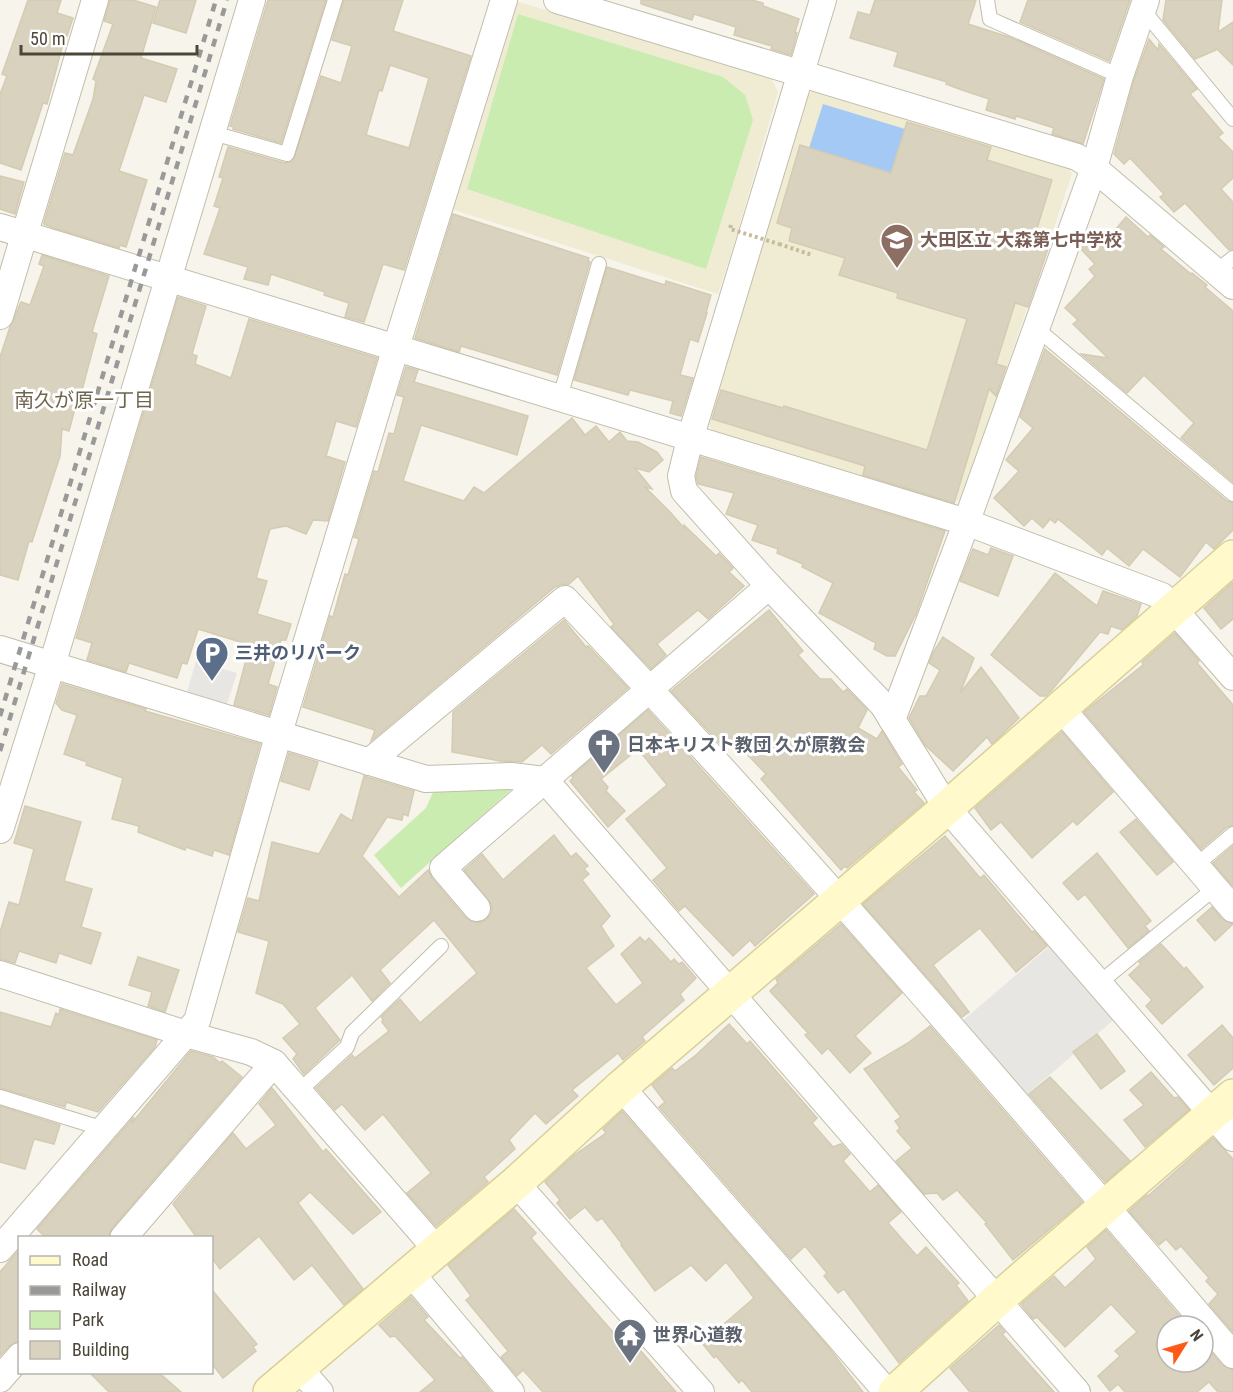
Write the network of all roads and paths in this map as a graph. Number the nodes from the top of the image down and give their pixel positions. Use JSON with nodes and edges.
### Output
{"nodes":[{"id":1,"x":95,"y":0,"type":"edge"},
{"id":2,"x":252,"y":0,"type":"edge"},
{"id":3,"x":335,"y":0,"type":"edge"},
{"id":4,"x":504,"y":0,"type":"edge"},
{"id":5,"x":557,"y":0,"type":"edge"},
{"id":6,"x":823,"y":0,"type":"edge"},
{"id":7,"x":987,"y":0,"type":"edge"},
{"id":8,"x":1144,"y":5,"type":"edge"},
{"id":9,"x":801,"y":74,"type":"junction"},
{"id":10,"x":1120,"y":76,"type":"junction"},
{"id":11,"x":1233,"y":119,"type":"edge"},
{"id":12,"x":213,"y":132,"type":"junction"},
{"id":13,"x":1094,"y":168,"type":"junction"},
{"id":14,"x":732,"y":225,"type":"dead end"},
{"id":15,"x":0,"y":228,"type":"edge"},
{"id":16,"x":25,"y":235,"type":"junction"},
{"id":17,"x":812,"y":255,"type":"dead end"},
{"id":18,"x":599,"y":264,"type":"dead end"},
{"id":19,"x":1228,"y":272,"type":"edge"},
{"id":20,"x":167,"y":279,"type":"junction"},
{"id":21,"x":0,"y":316,"type":"edge"},
{"id":22,"x":1036,"y":328,"type":"junction"},
{"id":23,"x":396,"y":347,"type":"junction"},
{"id":24,"x":560,"y":397,"type":"junction"},
{"id":25,"x":690,"y":439,"type":"junction"},
{"id":26,"x":1233,"y":494,"type":"edge"},
{"id":27,"x":966,"y":522,"type":"junction"},
{"id":28,"x":1233,"y":557,"type":"edge"},
{"id":29,"x":770,"y":586,"type":"junction"},
{"id":30,"x":1174,"y":609,"type":"junction"},
{"id":31,"x":0,"y":649,"type":"edge"},
{"id":32,"x":52,"y":665,"type":"junction"},
{"id":33,"x":1233,"y":677,"type":"edge"},
{"id":34,"x":650,"y":690,"type":"junction"},
{"id":35,"x":1060,"y":707,"type":"junction"},
{"id":36,"x":892,"y":720,"type":"junction"},
{"id":37,"x":279,"y":733,"type":"junction"},
{"id":38,"x":369,"y":762,"type":"junction"},
{"id":39,"x":545,"y":780,"type":"junction"},
{"id":40,"x":947,"y":808,"type":"junction"},
{"id":41,"x":0,"y":830,"type":"edge"},
{"id":42,"x":1233,"y":834,"type":"edge"},
{"id":43,"x":1195,"y":866,"type":"junction"},
{"id":44,"x":1215,"y":888,"type":"junction"},
{"id":45,"x":841,"y":900,"type":"junction"},
{"id":46,"x":477,"y":908,"type":"dead end"},
{"id":47,"x":1233,"y":909,"type":"edge"},
{"id":48,"x":441,"y":946,"type":"dead end"},
{"id":49,"x":0,"y":974,"type":"edge"},
{"id":50,"x":1098,"y":984,"type":"junction"},
{"id":51,"x":731,"y":994,"type":"junction"},
{"id":52,"x":186,"y":1034,"type":"junction"},
{"id":53,"x":273,"y":1063,"type":"junction"},
{"id":54,"x":621,"y":1087,"type":"junction"},
{"id":55,"x":298,"y":1092,"type":"junction"},
{"id":56,"x":0,"y":1097,"type":"edge"},
{"id":57,"x":1226,"y":1116,"type":"edge"},
{"id":58,"x":104,"y":1129,"type":"junction"},
{"id":59,"x":516,"y":1183,"type":"junction"},
{"id":60,"x":1107,"y":1207,"type":"junction"},
{"id":61,"x":125,"y":1236,"type":"edge"},
{"id":62,"x":0,"y":1249,"type":"edge"},
{"id":63,"x":437,"y":1250,"type":"junction"},
{"id":64,"x":410,"y":1272,"type":"junction"},
{"id":65,"x":997,"y":1300,"type":"junction"},
{"id":66,"x":1233,"y":1354,"type":"edge"},
{"id":67,"x":18,"y":1358,"type":"edge"},
{"id":68,"x":298,"y":1367,"type":"junction"},
{"id":69,"x":0,"y":1379,"type":"edge"},
{"id":70,"x":270,"y":1392,"type":"edge"},
{"id":71,"x":320,"y":1392,"type":"edge"},
{"id":72,"x":511,"y":1392,"type":"edge"},
{"id":73,"x":701,"y":1392,"type":"edge"},
{"id":74,"x":887,"y":1392,"type":"edge"},
{"id":75,"x":895,"y":1392,"type":"edge"},
{"id":76,"x":1077,"y":1392,"type":"edge"}],
"edges":[{"from":1,"to":16,"type":"street"},
{"from":2,"to":12,"type":"street"},
{"from":3,"to":12,"type":"lane"},
{"from":4,"to":23,"type":"street"},
{"from":5,"to":9,"type":"street"},
{"from":6,"to":9,"type":"street"},
{"from":7,"to":10,"type":"lane"},
{"from":8,"to":10,"type":"street"},
{"from":8,"to":11,"type":"lane"},
{"from":9,"to":13,"type":"street"},
{"from":9,"to":25,"type":"street"},
{"from":10,"to":13,"type":"street"},
{"from":12,"to":20,"type":"street"},
{"from":13,"to":19,"type":"street"},
{"from":13,"to":22,"type":"street"},
{"from":14,"to":17,"type":"path","bridge":true},
{"from":15,"to":16,"type":"street"},
{"from":16,"to":20,"type":"street"},
{"from":16,"to":21,"type":"street"},
{"from":18,"to":24,"type":"lane"},
{"from":20,"to":23,"type":"street"},
{"from":20,"to":32,"type":"street"},
{"from":22,"to":26,"type":"lane"},
{"from":22,"to":27,"type":"street"},
{"from":23,"to":24,"type":"street"},
{"from":23,"to":37,"type":"street"},
{"from":24,"to":25,"type":"street"},
{"from":25,"to":27,"type":"street"},
{"from":25,"to":29,"type":"street"},
{"from":27,"to":30,"type":"street"},
{"from":27,"to":36,"type":"street"},
{"from":28,"to":30,"type":"street"},
{"from":29,"to":34,"type":"street"},
{"from":29,"to":36,"type":"street"},
{"from":30,"to":33,"type":"street"},
{"from":30,"to":35,"type":"street"},
{"from":31,"to":32,"type":"street"},
{"from":32,"to":37,"type":"street"},
{"from":32,"to":41,"type":"street"},
{"from":34,"to":38,"type":"street"},
{"from":34,"to":39,"type":"street"},
{"from":34,"to":45,"type":"street"},
{"from":35,"to":40,"type":"street"},
{"from":35,"to":43,"type":"street"},
{"from":36,"to":40,"type":"street"},
{"from":37,"to":38,"type":"street"},
{"from":37,"to":52,"type":"street"},
{"from":38,"to":39,"type":"street"},
{"from":39,"to":46,"type":"street"},
{"from":39,"to":51,"type":"street"},
{"from":40,"to":45,"type":"street"},
{"from":40,"to":50,"type":"street"},
{"from":42,"to":43,"type":"lane"},
{"from":43,"to":44,"type":"street"},
{"from":44,"to":47,"type":"street"},
{"from":44,"to":50,"type":"lane"},
{"from":45,"to":51,"type":"street"},
{"from":45,"to":60,"type":"street"},
{"from":48,"to":55,"type":"lane"},
{"from":49,"to":52,"type":"street"},
{"from":50,"to":57,"type":"street"},
{"from":51,"to":54,"type":"street"},
{"from":51,"to":65,"type":"street"},
{"from":52,"to":53,"type":"street"},
{"from":52,"to":58,"type":"street"},
{"from":53,"to":55,"type":"street"},
{"from":53,"to":61,"type":"street"},
{"from":54,"to":59,"type":"street"},
{"from":54,"to":74,"type":"street"},
{"from":55,"to":63,"type":"street"},
{"from":56,"to":58,"type":"lane"},
{"from":57,"to":60,"type":"street"},
{"from":58,"to":62,"type":"street"},
{"from":59,"to":63,"type":"street"},
{"from":59,"to":73,"type":"street"},
{"from":60,"to":65,"type":"street"},
{"from":60,"to":66,"type":"street"},
{"from":63,"to":64,"type":"street"},
{"from":64,"to":68,"type":"street"},
{"from":64,"to":72,"type":"street"},
{"from":65,"to":75,"type":"street"},
{"from":65,"to":76,"type":"street"},
{"from":67,"to":69,"type":"street"},
{"from":68,"to":70,"type":"street"},
{"from":68,"to":71,"type":"street"}]}
